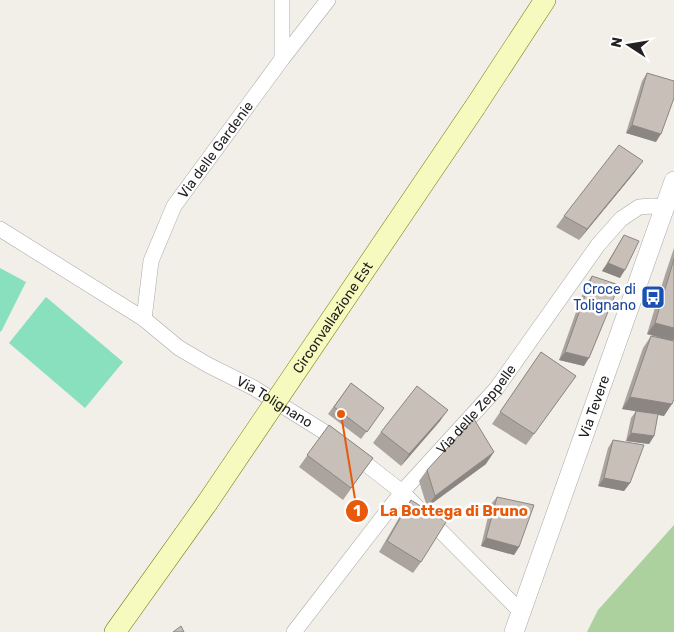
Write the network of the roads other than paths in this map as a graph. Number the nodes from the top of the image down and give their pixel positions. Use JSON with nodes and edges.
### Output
{"nodes":[{"id":1,"x":282,"y":0,"type":"edge"},
{"id":2,"x":328,"y":0,"type":"edge"},
{"id":3,"x":545,"y":0,"type":"edge"},
{"id":4,"x":282,"y":59,"type":"junction"},
{"id":5,"x":674,"y":182,"type":"edge"},
{"id":6,"x":664,"y":208,"type":"junction"},
{"id":7,"x":0,"y":230,"type":"edge"},
{"id":8,"x":144,"y":319,"type":"junction"},
{"id":9,"x":402,"y":492,"type":"junction"},
{"id":10,"x":521,"y":612,"type":"junction"},
{"id":11,"x":115,"y":632,"type":"edge"},
{"id":12,"x":294,"y":632,"type":"edge"},
{"id":13,"x":514,"y":632,"type":"edge"}],
"edges":[{"from":1,"to":4,"type":"street"},
{"from":2,"to":4,"type":"street","name":"Via delle Gardenie"},
{"from":3,"to":11,"type":"main road","name":"Circonvallazione Est","bridge":true},
{"from":4,"to":8,"type":"street","name":"Via delle Gardenie"},
{"from":5,"to":6,"type":"street","name":"Via Tevere"},
{"from":6,"to":9,"type":"street","name":"Via delle Zeppelle"},
{"from":6,"to":10,"type":"street","name":"Via Tevere"},
{"from":7,"to":8,"type":"street","name":"Via Tolignano"},
{"from":8,"to":9,"type":"street","name":"Via Tolignano"},
{"from":9,"to":10,"type":"street","name":"Via Tolignano"},
{"from":9,"to":12,"type":"street","name":"Via delle Zeppelle"},
{"from":10,"to":13,"type":"street","name":"Via Tevere"}]}
